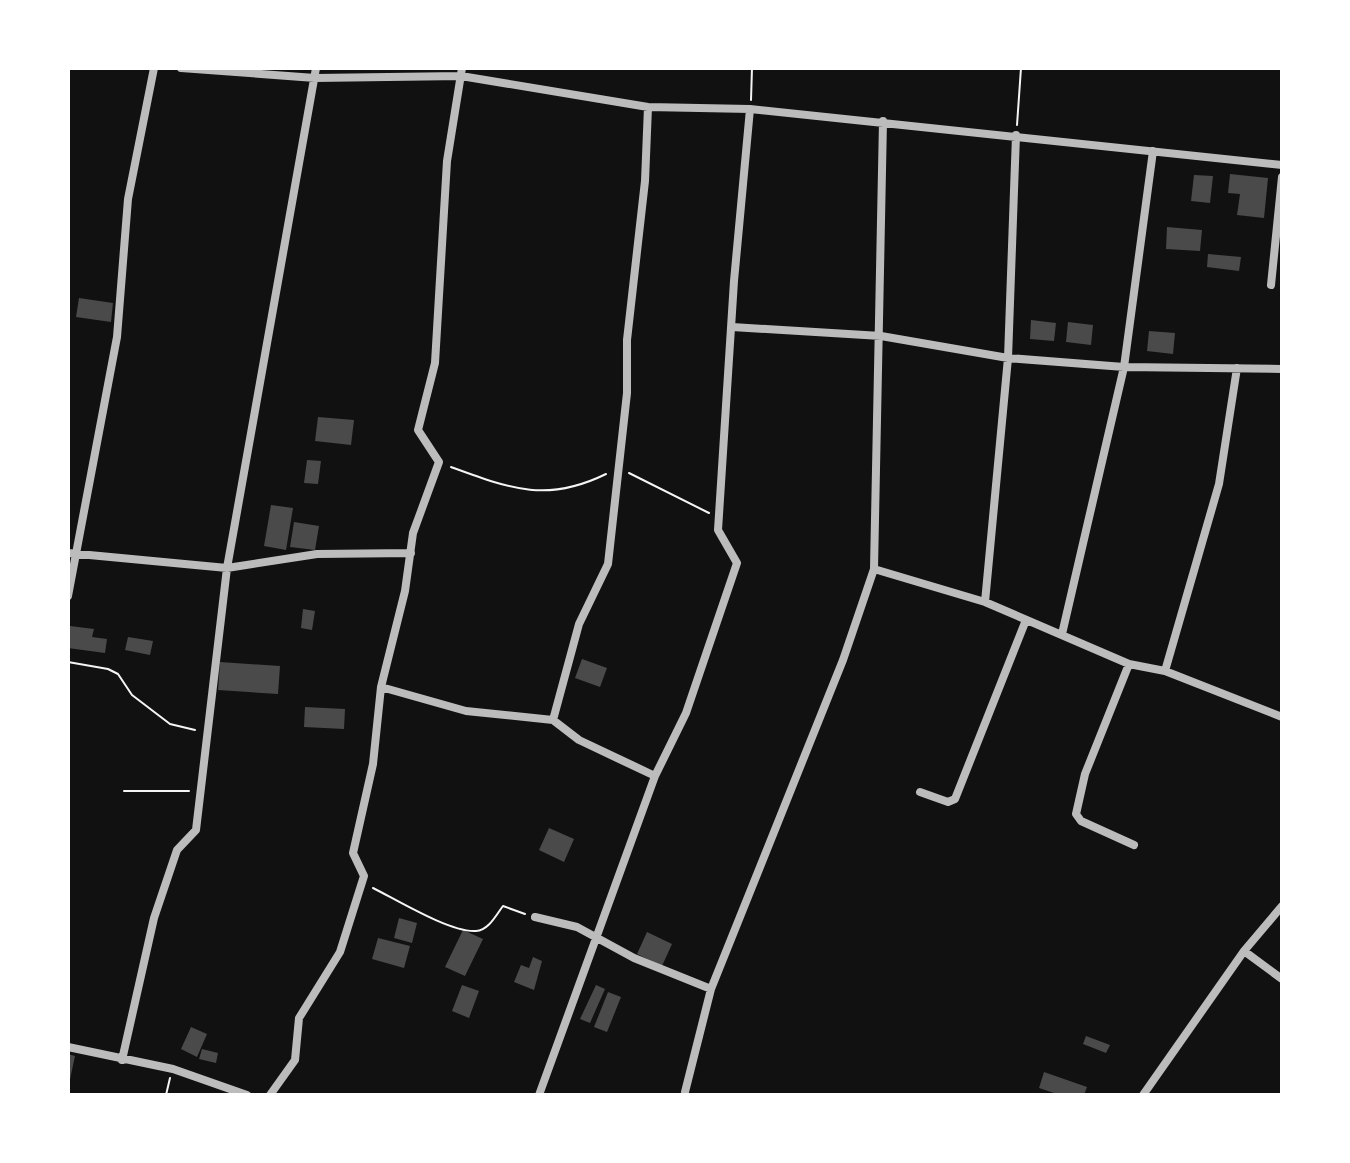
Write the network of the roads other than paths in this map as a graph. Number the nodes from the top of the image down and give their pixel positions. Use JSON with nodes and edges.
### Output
{"nodes":[{"id":1,"x":154,"y":68,"type":"edge"},
{"id":2,"x":181,"y":68,"type":"edge"},
{"id":3,"x":316,"y":68,"type":"edge"},
{"id":4,"x":462,"y":72,"type":"edge"},
{"id":5,"x":315,"y":78,"type":"junction"},
{"id":6,"x":648,"y":107,"type":"junction"},
{"id":7,"x":750,"y":109,"type":"junction"},
{"id":8,"x":883,"y":121,"type":"junction"},
{"id":9,"x":1016,"y":135,"type":"junction"},
{"id":10,"x":1153,"y":151,"type":"junction"},
{"id":11,"x":1282,"y":165,"type":"edge"},
{"id":12,"x":1282,"y":177,"type":"edge"},
{"id":13,"x":1271,"y":285,"type":"dead end"},
{"id":14,"x":732,"y":327,"type":"junction"},
{"id":15,"x":881,"y":336,"type":"junction"},
{"id":16,"x":1008,"y":358,"type":"junction"},
{"id":17,"x":1124,"y":367,"type":"junction"},
{"id":18,"x":1237,"y":368,"type":"junction"},
{"id":19,"x":1282,"y":369,"type":"edge"},
{"id":20,"x":411,"y":553,"type":"junction"},
{"id":21,"x":72,"y":554,"type":"edge"},
{"id":22,"x":227,"y":568,"type":"junction"},
{"id":23,"x":874,"y":569,"type":"junction"},
{"id":24,"x":68,"y":596,"type":"edge"},
{"id":25,"x":985,"y":602,"type":"junction"},
{"id":26,"x":1026,"y":620,"type":"junction"},
{"id":27,"x":1062,"y":634,"type":"junction"},
{"id":28,"x":1129,"y":664,"type":"junction"},
{"id":29,"x":1165,"y":671,"type":"junction"},
{"id":30,"x":381,"y":687,"type":"junction"},
{"id":31,"x":1282,"y":717,"type":"edge"},
{"id":32,"x":553,"y":720,"type":"junction"},
{"id":33,"x":655,"y":776,"type":"junction"},
{"id":34,"x":920,"y":792,"type":"dead end"},
{"id":35,"x":1134,"y":845,"type":"dead end"},
{"id":36,"x":1282,"y":906,"type":"edge"},
{"id":37,"x":535,"y":917,"type":"road end"},
{"id":38,"x":595,"y":939,"type":"junction"},
{"id":39,"x":1244,"y":951,"type":"junction"},
{"id":40,"x":1282,"y":979,"type":"edge"},
{"id":41,"x":711,"y":989,"type":"junction"},
{"id":42,"x":68,"y":1047,"type":"edge"},
{"id":43,"x":122,"y":1060,"type":"junction"},
{"id":44,"x":685,"y":1092,"type":"dead end"},
{"id":45,"x":246,"y":1095,"type":"edge"},
{"id":46,"x":270,"y":1095,"type":"edge"},
{"id":47,"x":539,"y":1095,"type":"edge"},
{"id":48,"x":1143,"y":1095,"type":"edge"}],
"edges":[{"from":1,"to":21,"type":"street"},
{"from":2,"to":5,"type":"street"},
{"from":3,"to":5,"type":"street"},
{"from":4,"to":5,"type":"street"},
{"from":4,"to":6,"type":"street"},
{"from":4,"to":20,"type":"street"},
{"from":5,"to":22,"type":"street"},
{"from":6,"to":7,"type":"street"},
{"from":6,"to":32,"type":"street"},
{"from":7,"to":8,"type":"street"},
{"from":7,"to":14,"type":"street"},
{"from":8,"to":9,"type":"street"},
{"from":8,"to":15,"type":"street"},
{"from":9,"to":10,"type":"street"},
{"from":9,"to":16,"type":"street"},
{"from":10,"to":11,"type":"street"},
{"from":10,"to":17,"type":"street"},
{"from":12,"to":13,"type":"street"},
{"from":14,"to":15,"type":"street"},
{"from":14,"to":33,"type":"street"},
{"from":15,"to":16,"type":"street"},
{"from":15,"to":23,"type":"street"},
{"from":16,"to":17,"type":"street"},
{"from":16,"to":25,"type":"street"},
{"from":17,"to":18,"type":"street"},
{"from":17,"to":27,"type":"street"},
{"from":18,"to":19,"type":"street"},
{"from":18,"to":29,"type":"street"},
{"from":20,"to":22,"type":"street"},
{"from":20,"to":30,"type":"street"},
{"from":21,"to":22,"type":"street"},
{"from":21,"to":24,"type":"street"},
{"from":22,"to":43,"type":"street"},
{"from":23,"to":25,"type":"street"},
{"from":23,"to":41,"type":"street"},
{"from":25,"to":26,"type":"street"},
{"from":26,"to":27,"type":"street"},
{"from":26,"to":34,"type":"street"},
{"from":27,"to":28,"type":"street"},
{"from":28,"to":29,"type":"street"},
{"from":28,"to":35,"type":"street"},
{"from":29,"to":31,"type":"street"},
{"from":30,"to":32,"type":"street"},
{"from":30,"to":46,"type":"street"},
{"from":32,"to":33,"type":"street"},
{"from":33,"to":38,"type":"street"},
{"from":36,"to":39,"type":"street"},
{"from":37,"to":38,"type":"street"},
{"from":38,"to":41,"type":"street"},
{"from":38,"to":47,"type":"street"},
{"from":39,"to":40,"type":"street"},
{"from":39,"to":48,"type":"street"},
{"from":41,"to":44,"type":"street"},
{"from":42,"to":43,"type":"street"},
{"from":43,"to":45,"type":"street"}]}
